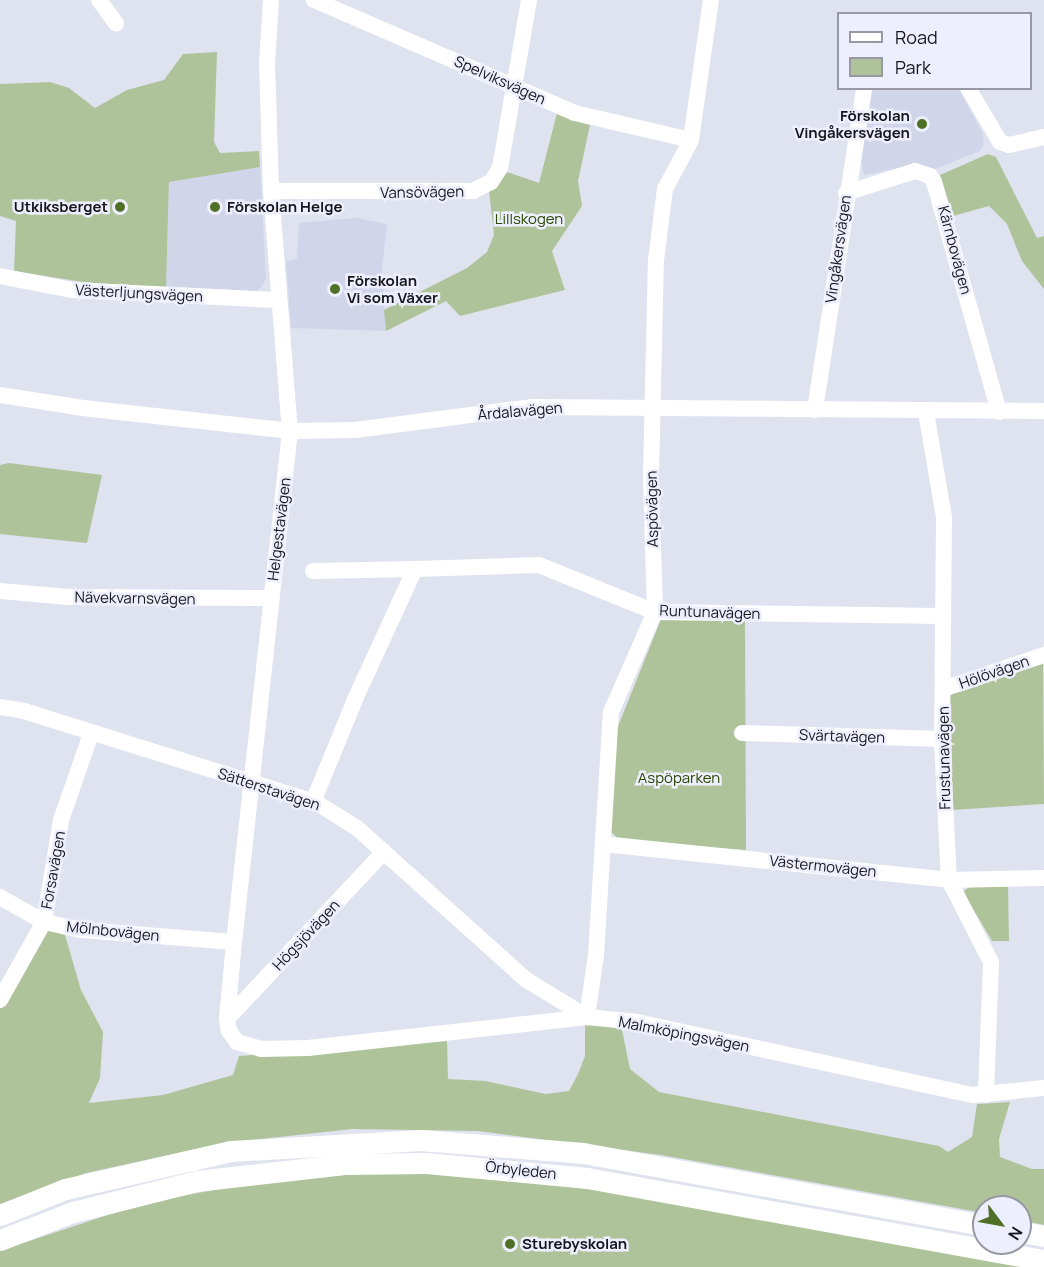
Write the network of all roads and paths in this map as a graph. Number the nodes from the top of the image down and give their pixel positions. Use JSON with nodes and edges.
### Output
{"nodes":[{"id":1,"x":99,"y":0,"type":"edge"},
{"id":2,"x":271,"y":0,"type":"edge"},
{"id":3,"x":314,"y":0,"type":"edge"},
{"id":4,"x":529,"y":0,"type":"edge"},
{"id":5,"x":711,"y":0,"type":"edge"},
{"id":6,"x":117,"y":23,"type":"dead end"},
{"id":7,"x":512,"y":84,"type":"junction"},
{"id":8,"x":864,"y":90,"type":"edge"},
{"id":9,"x":969,"y":90,"type":"edge"},
{"id":10,"x":1044,"y":136,"type":"edge"},
{"id":11,"x":692,"y":140,"type":"junction"},
{"id":12,"x":271,"y":192,"type":"junction"},
{"id":13,"x":846,"y":193,"type":"junction"},
{"id":14,"x":0,"y":276,"type":"edge"},
{"id":15,"x":279,"y":300,"type":"junction"},
{"id":16,"x":0,"y":394,"type":"edge"},
{"id":17,"x":651,"y":408,"type":"junction"},
{"id":18,"x":815,"y":410,"type":"junction"},
{"id":19,"x":1044,"y":411,"type":"edge"},
{"id":20,"x":926,"y":412,"type":"junction"},
{"id":21,"x":999,"y":412,"type":"junction"},
{"id":22,"x":290,"y":431,"type":"junction"},
{"id":23,"x":415,"y":569,"type":"junction"},
{"id":24,"x":314,"y":571,"type":"dead end"},
{"id":25,"x":0,"y":591,"type":"edge"},
{"id":26,"x":270,"y":598,"type":"junction"},
{"id":27,"x":655,"y":612,"type":"junction"},
{"id":28,"x":943,"y":616,"type":"junction"},
{"id":29,"x":1044,"y":655,"type":"edge"},
{"id":30,"x":943,"y":689,"type":"junction"},
{"id":31,"x":0,"y":707,"type":"edge"},
{"id":32,"x":742,"y":733,"type":"dead end"},
{"id":33,"x":91,"y":734,"type":"junction"},
{"id":34,"x":942,"y":740,"type":"junction"},
{"id":35,"x":251,"y":783,"type":"junction"},
{"id":36,"x":313,"y":802,"type":"junction"},
{"id":37,"x":603,"y":844,"type":"junction"},
{"id":38,"x":384,"y":852,"type":"junction"},
{"id":39,"x":1044,"y":878,"type":"edge"},
{"id":40,"x":949,"y":880,"type":"junction"},
{"id":41,"x":0,"y":897,"type":"edge"},
{"id":42,"x":44,"y":922,"type":"junction"},
{"id":43,"x":234,"y":942,"type":"junction"},
{"id":44,"x":551,"y":995,"type":"junction"},
{"id":45,"x":0,"y":1000,"type":"edge"},
{"id":46,"x":587,"y":1017,"type":"junction"},
{"id":47,"x":228,"y":1018,"type":"junction"},
{"id":48,"x":538,"y":1023,"type":"junction"},
{"id":49,"x":1044,"y":1088,"type":"edge"},
{"id":50,"x":986,"y":1095,"type":"junction"},
{"id":51,"x":0,"y":1215,"type":"edge"},
{"id":52,"x":972,"y":1223,"type":"edge"},
{"id":53,"x":0,"y":1240,"type":"edge"},
{"id":54,"x":1044,"y":1260,"type":"edge"}],
"edges":[{"from":1,"to":6,"type":"street"},
{"from":2,"to":12,"type":"street","name":"Helgestavägen"},
{"from":3,"to":7,"type":"street","name":"Spelviksvägen"},
{"from":4,"to":7,"type":"street","name":"Vansövägen"},
{"from":5,"to":11,"type":"street","name":"Aspövägen"},
{"from":7,"to":11,"type":"street","name":"Spelviksvägen"},
{"from":7,"to":12,"type":"street","name":"Vansövägen"},
{"from":8,"to":13,"type":"street","name":"Vingåkersvägen"},
{"from":9,"to":10,"type":"street"},
{"from":11,"to":17,"type":"street","name":"Aspövägen"},
{"from":12,"to":15,"type":"street","name":"Helgestavägen"},
{"from":13,"to":18,"type":"street","name":"Vingåkersvägen"},
{"from":13,"to":21,"type":"street","name":"Kärnbovägen"},
{"from":14,"to":15,"type":"street","name":"Västerljungsvägen"},
{"from":15,"to":22,"type":"street","name":"Helgestavägen"},
{"from":16,"to":22,"type":"street","name":"Årdalavägen"},
{"from":17,"to":18,"type":"street","name":"Årdalavägen"},
{"from":17,"to":22,"type":"street","name":"Årdalavägen"},
{"from":17,"to":27,"type":"street","name":"Aspövägen"},
{"from":18,"to":20,"type":"street","name":"Årdalavägen"},
{"from":19,"to":21,"type":"street","name":"Årdalavägen"},
{"from":20,"to":21,"type":"street","name":"Årdalavägen"},
{"from":20,"to":28,"type":"street","name":"Frustunavägen"},
{"from":22,"to":26,"type":"street","name":"Helgestavägen"},
{"from":23,"to":24,"type":"street","name":"Runtunavägen"},
{"from":23,"to":27,"type":"street","name":"Runtunavägen"},
{"from":23,"to":36,"type":"street"},
{"from":25,"to":26,"type":"street","name":"Nävekvarnsvägen"},
{"from":26,"to":35,"type":"street","name":"Helgestavägen"},
{"from":27,"to":28,"type":"street","name":"Runtunavägen"},
{"from":27,"to":37,"type":"street","name":"Aspövägen"},
{"from":28,"to":30,"type":"street","name":"Frustunavägen"},
{"from":29,"to":30,"type":"street","name":"Hölövägen"},
{"from":30,"to":34,"type":"street","name":"Frustunavägen"},
{"from":31,"to":33,"type":"street","name":"Sätterstavägen"},
{"from":32,"to":34,"type":"street","name":"Svärtavägen"},
{"from":33,"to":35,"type":"street","name":"Sätterstavägen"},
{"from":33,"to":42,"type":"street","name":"Forsavägen"},
{"from":34,"to":40,"type":"street","name":"Frustunavägen"},
{"from":35,"to":36,"type":"street","name":"Sätterstavägen"},
{"from":35,"to":43,"type":"street","name":"Helgestavägen"},
{"from":36,"to":38,"type":"street","name":"Sätterstavägen"},
{"from":37,"to":40,"type":"street","name":"Västermovägen"},
{"from":37,"to":46,"type":"street","name":"Aspövägen"},
{"from":38,"to":44,"type":"street","name":"Sätterstavägen"},
{"from":38,"to":47,"type":"street","name":"Högsjövägen"},
{"from":39,"to":40,"type":"street","name":"Västermovägen"},
{"from":40,"to":50,"type":"street","name":"Frustunavägen"},
{"from":41,"to":42,"type":"street","name":"Mölnbovägen"},
{"from":42,"to":43,"type":"street","name":"Mölnbovägen"},
{"from":42,"to":45,"type":"street","name":"Forsavägen"},
{"from":43,"to":47,"type":"street","name":"Helgestavägen"},
{"from":44,"to":46,"type":"street","name":"Sätterstavägen"},
{"from":44,"to":48,"type":"street"},
{"from":46,"to":48,"type":"street","name":"Malmköpingsvägen"},
{"from":46,"to":50,"type":"street","name":"Malmköpingsvägen"},
{"from":47,"to":48,"type":"street","name":"Malmköpingsvägen"},
{"from":49,"to":50,"type":"street","name":"Malmköpingsvägen"},
{"from":51,"to":52,"type":"main road","name":"Örbyleden"},
{"from":53,"to":54,"type":"main road","name":"Örbyleden"}]}
